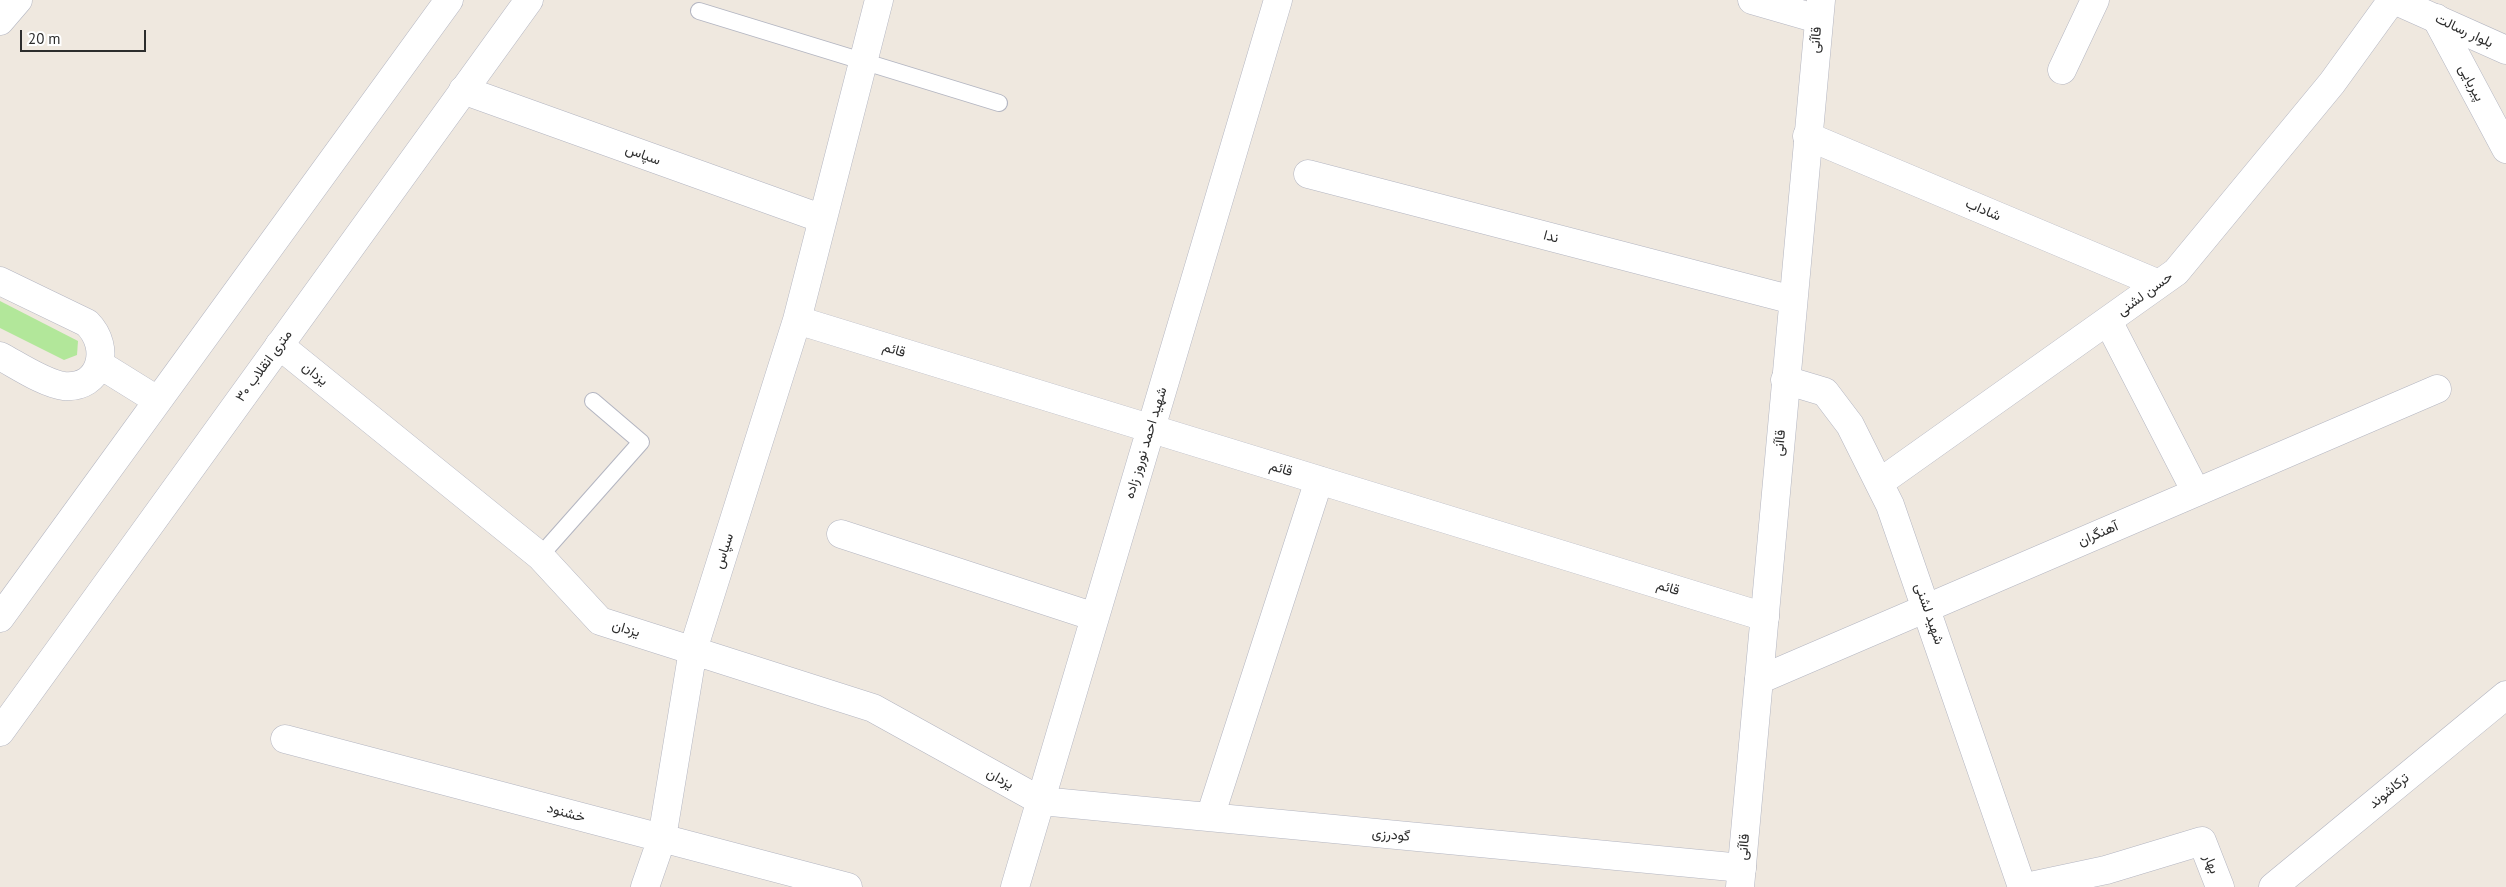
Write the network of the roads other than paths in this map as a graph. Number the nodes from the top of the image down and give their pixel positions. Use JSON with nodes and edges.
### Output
{"nodes":[{"id":1,"x":18,"y":0,"type":"edge"},
{"id":2,"x":449,"y":0,"type":"edge"},
{"id":3,"x":529,"y":0,"type":"edge"},
{"id":4,"x":879,"y":0,"type":"edge"},
{"id":5,"x":1278,"y":0,"type":"edge"},
{"id":6,"x":2095,"y":0,"type":"edge"},
{"id":7,"x":2393,"y":0,"type":"edge"},
{"id":8,"x":1760,"y":1,"type":"edge"},
{"id":9,"x":1819,"y":9,"type":"edge"},
{"id":10,"x":700,"y":10,"type":"dead end"},
{"id":11,"x":2436,"y":18,"type":"junction"},
{"id":12,"x":0,"y":21,"type":"edge"},
{"id":13,"x":2506,"y":50,"type":"edge"},
{"id":14,"x":864,"y":61,"type":"junction"},
{"id":15,"x":2062,"y":70,"type":"dead end"},
{"id":16,"x":463,"y":90,"type":"junction"},
{"id":17,"x":999,"y":102,"type":"dead end"},
{"id":18,"x":1807,"y":136,"type":"junction"},
{"id":19,"x":2506,"y":149,"type":"edge"},
{"id":20,"x":1308,"y":174,"type":"dead end"},
{"id":21,"x":823,"y":219,"type":"junction"},
{"id":22,"x":0,"y":281,"type":"edge"},
{"id":23,"x":2159,"y":284,"type":"junction"},
{"id":24,"x":1793,"y":300,"type":"junction"},
{"id":25,"x":797,"y":320,"type":"junction"},
{"id":26,"x":2108,"y":320,"type":"junction"},
{"id":27,"x":279,"y":346,"type":"junction"},
{"id":28,"x":0,"y":356,"type":"edge"},
{"id":29,"x":99,"y":364,"type":"junction"},
{"id":30,"x":1785,"y":380,"type":"junction"},
{"id":31,"x":2437,"y":389,"type":"dead end"},
{"id":32,"x":157,"y":400,"type":"junction"},
{"id":33,"x":593,"y":401,"type":"dead end"},
{"id":34,"x":1150,"y":429,"type":"junction"},
{"id":35,"x":1318,"y":480,"type":"junction"},
{"id":36,"x":1879,"y":483,"type":"junction"},
{"id":37,"x":2196,"y":492,"type":"junction"},
{"id":38,"x":841,"y":534,"type":"dead end"},
{"id":39,"x":540,"y":556,"type":"junction"},
{"id":40,"x":1927,"y":608,"type":"junction"},
{"id":41,"x":1095,"y":617,"type":"junction"},
{"id":42,"x":1765,"y":617,"type":"junction"},
{"id":43,"x":0,"y":618,"type":"edge"},
{"id":44,"x":693,"y":650,"type":"junction"},
{"id":45,"x":1758,"y":680,"type":"junction"},
{"id":46,"x":2506,"y":695,"type":"edge"},
{"id":47,"x":0,"y":732,"type":"edge"},
{"id":48,"x":285,"y":739,"type":"dead end"},
{"id":49,"x":1041,"y":801,"type":"junction"},
{"id":50,"x":1210,"y":817,"type":"junction"},
{"id":51,"x":662,"y":838,"type":"junction"},
{"id":52,"x":1741,"y":878,"type":"edge"},
{"id":53,"x":645,"y":887,"type":"edge"},
{"id":54,"x":848,"y":887,"type":"edge"},
{"id":55,"x":1015,"y":887,"type":"edge"},
{"id":56,"x":2022,"y":887,"type":"edge"},
{"id":57,"x":2026,"y":887,"type":"edge"},
{"id":58,"x":2220,"y":887,"type":"edge"},
{"id":59,"x":2273,"y":887,"type":"edge"}],
"edges":[{"from":1,"to":12,"type":"street"},
{"from":2,"to":32,"type":"street"},
{"from":3,"to":16,"type":"street","name":"۳۰ متری انقلاب"},
{"from":4,"to":14,"type":"street","name":"سپاس"},
{"from":5,"to":34,"type":"street","name":"شهید احمد نوروز زاده"},
{"from":6,"to":15,"type":"street"},
{"from":7,"to":11,"type":"street","name":"بلوار رسالت"},
{"from":7,"to":23,"type":"street","name":"حسن لشنی"},
{"from":8,"to":9,"type":"street"},
{"from":9,"to":18,"type":"street","name":"قاآنی"},
{"from":10,"to":14,"type":"lane"},
{"from":11,"to":13,"type":"street","name":"بلوار رسالت"},
{"from":11,"to":19,"type":"street","name":"پیریایی"},
{"from":14,"to":17,"type":"lane"},
{"from":14,"to":21,"type":"street","name":"سپاس"},
{"from":16,"to":21,"type":"street","name":"سپاس"},
{"from":16,"to":27,"type":"street","name":"۳۰ متری انقلاب"},
{"from":18,"to":23,"type":"street","name":"شاداب"},
{"from":18,"to":24,"type":"street","name":"قاآنی"},
{"from":20,"to":24,"type":"street","name":"ندا"},
{"from":21,"to":25,"type":"street","name":"سپاس"},
{"from":22,"to":29,"type":"street"},
{"from":23,"to":26,"type":"street","name":"حسن لشنی"},
{"from":24,"to":30,"type":"street","name":"قاآنی"},
{"from":25,"to":34,"type":"street","name":"قائم"},
{"from":25,"to":44,"type":"street","name":"سپاس"},
{"from":26,"to":36,"type":"street","name":"حسن لشنی"},
{"from":26,"to":37,"type":"street"},
{"from":27,"to":39,"type":"street","name":"یزدان"},
{"from":27,"to":47,"type":"street","name":"۳۰ متری انقلاب"},
{"from":28,"to":29,"type":"street"},
{"from":29,"to":32,"type":"street"},
{"from":30,"to":36,"type":"street","name":"شهید لشنی"},
{"from":30,"to":42,"type":"street","name":"قاآنی"},
{"from":31,"to":37,"type":"street","name":"آهنگران"},
{"from":32,"to":43,"type":"street"},
{"from":33,"to":39,"type":"lane"},
{"from":34,"to":35,"type":"street","name":"قائم"},
{"from":34,"to":41,"type":"street","name":"شهید احمد نوروز زاده"},
{"from":35,"to":42,"type":"street","name":"قائم"},
{"from":35,"to":50,"type":"street"},
{"from":36,"to":40,"type":"street","name":"شهید لشنی"},
{"from":37,"to":40,"type":"street","name":"آهنگران"},
{"from":38,"to":41,"type":"street"},
{"from":39,"to":44,"type":"street","name":"یزدان"},
{"from":40,"to":45,"type":"street","name":"آهنگران"},
{"from":40,"to":56,"type":"street","name":"شهید لشنی"},
{"from":41,"to":49,"type":"street","name":"شهید احمد نوروز زاده"},
{"from":42,"to":45,"type":"street","name":"قاآنی"},
{"from":44,"to":49,"type":"street","name":"یزدان"},
{"from":44,"to":51,"type":"street","name":"سپاس"},
{"from":45,"to":52,"type":"street","name":"قاآنی"},
{"from":46,"to":59,"type":"street","name":"ترکاشوند"},
{"from":48,"to":51,"type":"street","name":"خشنود"},
{"from":49,"to":50,"type":"street","name":"گودرزی"},
{"from":49,"to":55,"type":"street","name":"شهید احمد نوروز زاده"},
{"from":50,"to":52,"type":"street","name":"گودرزی"},
{"from":51,"to":53,"type":"street","name":"سپاس"},
{"from":51,"to":54,"type":"street","name":"خشنود"},
{"from":57,"to":58,"type":"street","name":"بهار"}]}
